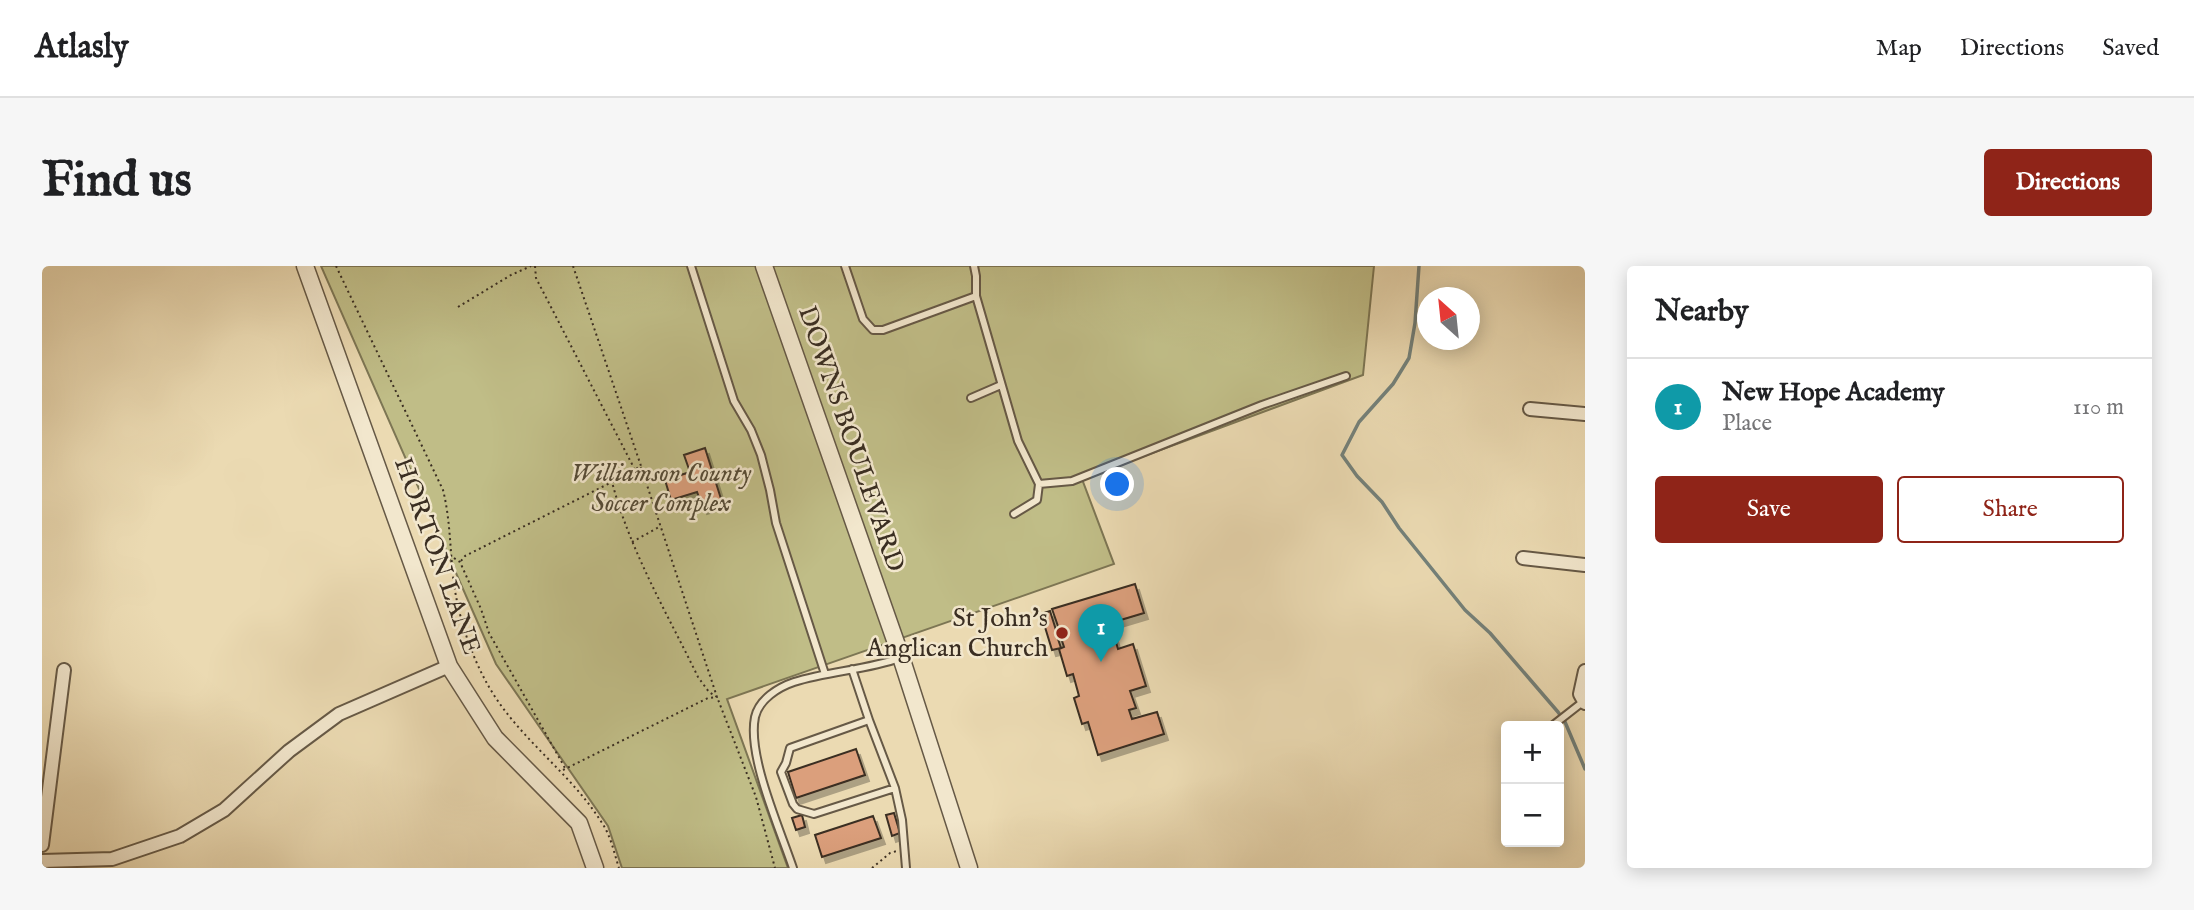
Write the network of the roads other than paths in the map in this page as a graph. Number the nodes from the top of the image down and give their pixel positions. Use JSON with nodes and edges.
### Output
{"nodes":[{"id":1,"x":305,"y":266,"type":"edge"},
{"id":2,"x":691,"y":266,"type":"edge"},
{"id":3,"x":764,"y":266,"type":"edge"},
{"id":4,"x":845,"y":266,"type":"edge"},
{"id":5,"x":974,"y":266,"type":"edge"},
{"id":6,"x":976,"y":296,"type":"junction"},
{"id":7,"x":1346,"y":376,"type":"dead end"},
{"id":8,"x":1001,"y":385,"type":"junction"},
{"id":9,"x":971,"y":398,"type":"dead end"},
{"id":10,"x":1530,"y":409,"type":"dead end"},
{"id":11,"x":1585,"y":414,"type":"edge"},
{"id":12,"x":1039,"y":484,"type":"junction"},
{"id":13,"x":1014,"y":514,"type":"dead end"},
{"id":14,"x":1524,"y":558,"type":"dead end"},
{"id":15,"x":1585,"y":565,"type":"edge"},
{"id":16,"x":901,"y":657,"type":"junction"},
{"id":17,"x":449,"y":666,"type":"junction"},
{"id":18,"x":852,"y":669,"type":"junction"},
{"id":19,"x":64,"y":670,"type":"dead end"},
{"id":20,"x":1585,"y":671,"type":"edge"},
{"id":21,"x":825,"y":674,"type":"junction"},
{"id":22,"x":1583,"y":700,"type":"edge"},
{"id":23,"x":869,"y":720,"type":"junction"},
{"id":24,"x":1556,"y":721,"type":"edge"},
{"id":25,"x":895,"y":788,"type":"junction"},
{"id":26,"x":42,"y":845,"type":"edge"},
{"id":27,"x":42,"y":861,"type":"edge"},
{"id":28,"x":595,"y":868,"type":"edge"},
{"id":29,"x":793,"y":868,"type":"edge"},
{"id":30,"x":906,"y":868,"type":"edge"},
{"id":31,"x":969,"y":868,"type":"edge"}],
"edges":[{"from":1,"to":17,"type":"street","name":"HORTON LANE"},
{"from":2,"to":21,"type":"lane"},
{"from":3,"to":16,"type":"street","name":"DOWNS BOULEVARD"},
{"from":4,"to":6,"type":"lane"},
{"from":5,"to":6,"type":"lane"},
{"from":6,"to":8,"type":"lane"},
{"from":7,"to":12,"type":"lane"},
{"from":8,"to":9,"type":"lane"},
{"from":8,"to":12,"type":"lane"},
{"from":10,"to":11,"type":"street"},
{"from":12,"to":13,"type":"lane"},
{"from":14,"to":15,"type":"street"},
{"from":16,"to":18,"type":"lane"},
{"from":16,"to":31,"type":"street","name":"DOWNS BOULEVARD"},
{"from":17,"to":27,"type":"street"},
{"from":17,"to":28,"type":"street","name":"HORTON LANE"},
{"from":18,"to":21,"type":"lane"},
{"from":18,"to":23,"type":"lane"},
{"from":19,"to":26,"type":"street"},
{"from":20,"to":22,"type":"street"},
{"from":21,"to":29,"type":"lane"},
{"from":22,"to":24,"type":"lane"},
{"from":23,"to":25,"type":"lane"},
{"from":23,"to":25,"type":"lane"},
{"from":25,"to":30,"type":"lane"}]}
